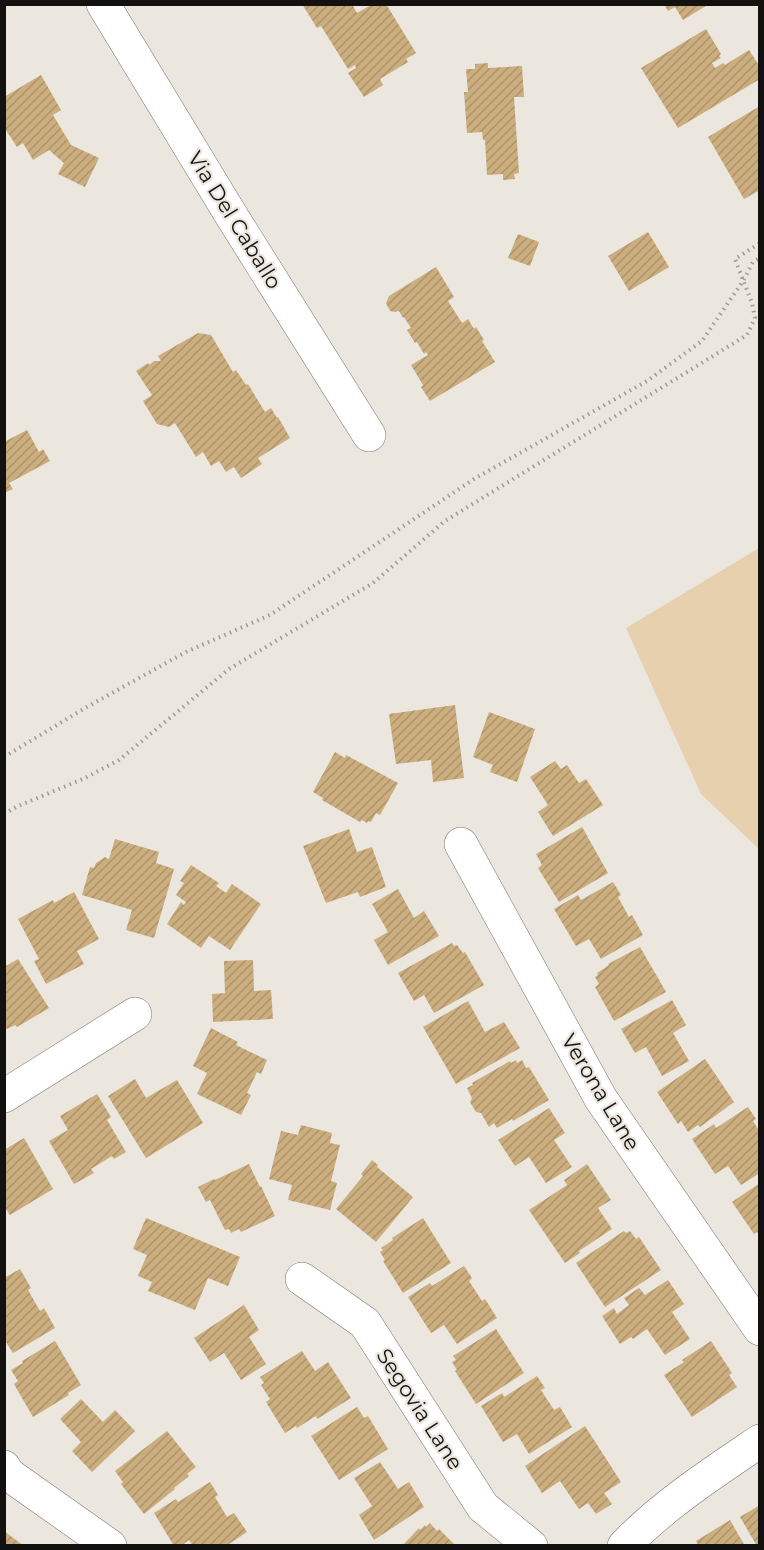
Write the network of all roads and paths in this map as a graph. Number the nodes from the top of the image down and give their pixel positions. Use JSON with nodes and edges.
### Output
{"nodes":[{"id":1,"x":103,"y":4,"type":"edge"},
{"id":2,"x":759,"y":243,"type":"edge"},
{"id":3,"x":759,"y":258,"type":"edge"},
{"id":4,"x":743,"y":281,"type":"junction"},
{"id":5,"x":369,"y":435,"type":"dead end"},
{"id":6,"x":4,"y":757,"type":"edge"},
{"id":7,"x":4,"y":814,"type":"edge"},
{"id":8,"x":461,"y":844,"type":"dead end"},
{"id":9,"x":135,"y":1014,"type":"dead end"},
{"id":10,"x":4,"y":1096,"type":"edge"},
{"id":11,"x":302,"y":1279,"type":"dead end"},
{"id":12,"x":759,"y":1329,"type":"edge"},
{"id":13,"x":759,"y":1441,"type":"edge"},
{"id":14,"x":4,"y":1467,"type":"edge"},
{"id":15,"x":110,"y":1545,"type":"edge"},
{"id":16,"x":531,"y":1545,"type":"edge"},
{"id":17,"x":624,"y":1545,"type":"edge"}],
"edges":[{"from":1,"to":5,"type":"street","name":"Via Del Caballo"},
{"from":2,"to":4,"type":"path"},
{"from":3,"to":4,"type":"path"},
{"from":4,"to":6,"type":"path"},
{"from":4,"to":7,"type":"path"},
{"from":8,"to":12,"type":"street","name":"Verona Lane"},
{"from":9,"to":10,"type":"street"},
{"from":11,"to":16,"type":"street","name":"Segovia Lane"},
{"from":13,"to":17,"type":"street"},
{"from":14,"to":15,"type":"street"}]}
